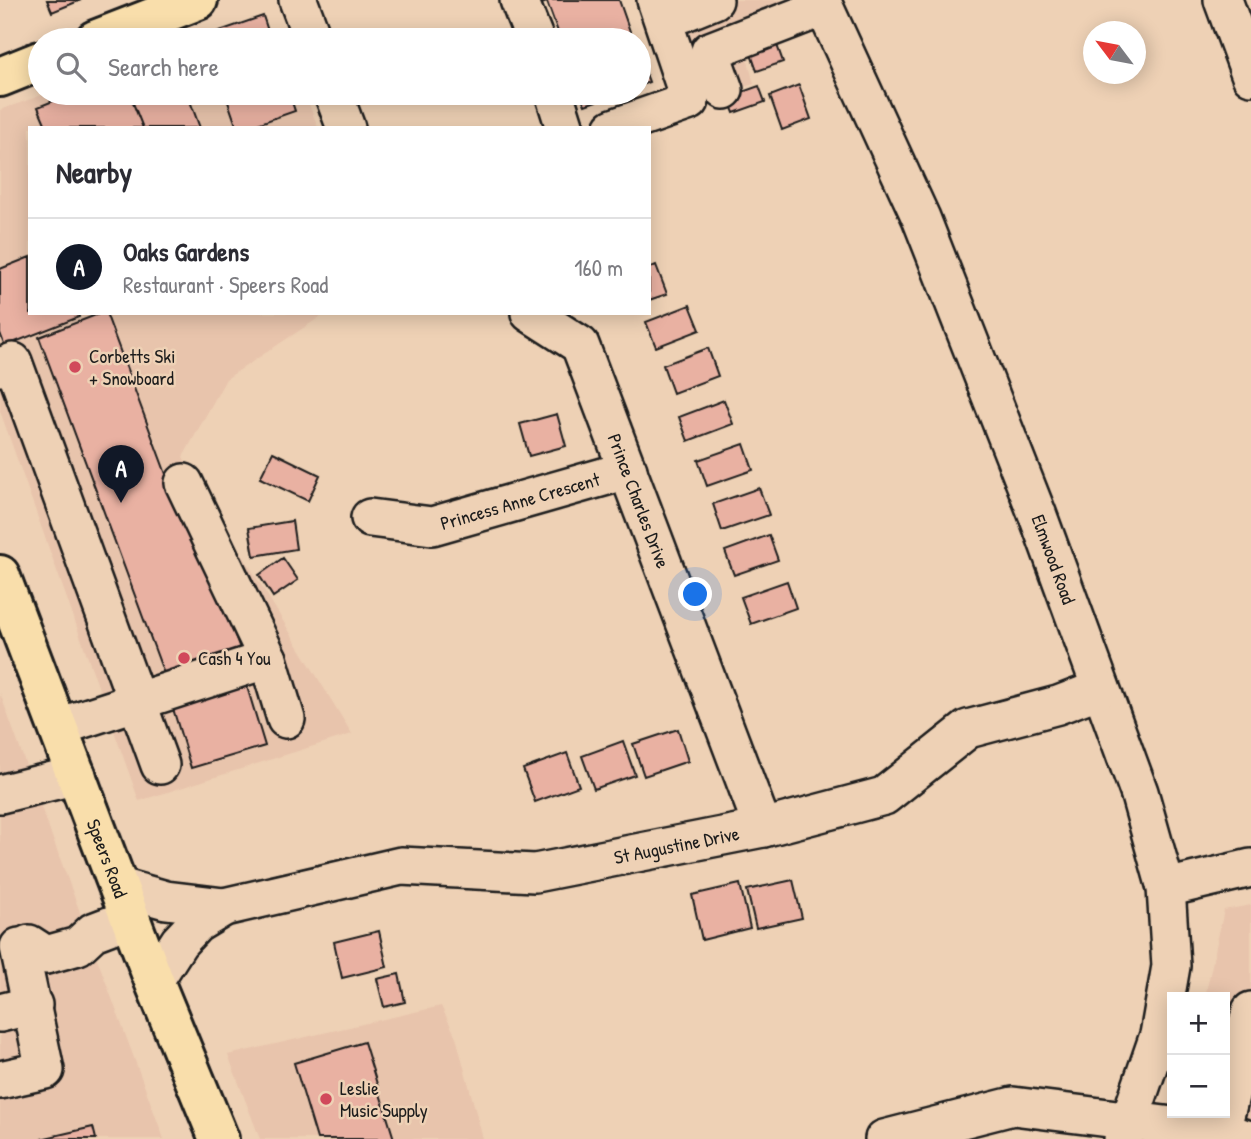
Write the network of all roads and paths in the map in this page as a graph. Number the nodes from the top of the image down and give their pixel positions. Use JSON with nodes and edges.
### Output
{"nodes":[{"id":1,"x":198,"y":0,"type":"edge"},
{"id":2,"x":298,"y":0,"type":"edge"},
{"id":3,"x":519,"y":0,"type":"edge"},
{"id":4,"x":1223,"y":0,"type":"edge"},
{"id":5,"x":823,"y":3,"type":"edge"},
{"id":6,"x":684,"y":4,"type":"edge"},
{"id":7,"x":126,"y":28,"type":"edge"},
{"id":8,"x":308,"y":28,"type":"edge"},
{"id":9,"x":530,"y":28,"type":"edge"},
{"id":10,"x":28,"y":66,"type":"edge"},
{"id":11,"x":1251,"y":76,"type":"edge"},
{"id":12,"x":0,"y":77,"type":"edge"},
{"id":13,"x":724,"y":90,"type":"dead end"},
{"id":14,"x":337,"y":105,"type":"edge"},
{"id":15,"x":558,"y":105,"type":"edge"},
{"id":16,"x":345,"y":126,"type":"edge"},
{"id":17,"x":564,"y":126,"type":"edge"},
{"id":18,"x":619,"y":126,"type":"edge"},
{"id":19,"x":533,"y":315,"type":"edge"},
{"id":20,"x":0,"y":367,"type":"edge"},
{"id":21,"x":628,"y":470,"type":"junction"},
{"id":22,"x":184,"y":483,"type":"dead end"},
{"id":23,"x":370,"y":517,"type":"dead end"},
{"id":24,"x":0,"y":575,"type":"edge"},
{"id":25,"x":268,"y":659,"type":"junction"},
{"id":26,"x":1100,"y":689,"type":"junction"},
{"id":27,"x":139,"y":701,"type":"junction"},
{"id":28,"x":286,"y":719,"type":"dead end"},
{"id":29,"x":58,"y":727,"type":"junction"},
{"id":30,"x":160,"y":765,"type":"dead end"},
{"id":31,"x":77,"y":775,"type":"junction"},
{"id":32,"x":0,"y":794,"type":"edge"},
{"id":33,"x":763,"y":828,"type":"junction"},
{"id":34,"x":1251,"y":868,"type":"edge"},
{"id":35,"x":1166,"y":888,"type":"junction"},
{"id":36,"x":125,"y":903,"type":"junction"},
{"id":37,"x":224,"y":907,"type":"junction"},
{"id":38,"x":16,"y":947,"type":"edge"},
{"id":39,"x":154,"y":981,"type":"junction"},
{"id":40,"x":16,"y":1009,"type":"edge"},
{"id":41,"x":1251,"y":1011,"type":"edge"},
{"id":42,"x":0,"y":1080,"type":"edge"},
{"id":43,"x":1125,"y":1130,"type":"edge"},
{"id":44,"x":1234,"y":1135,"type":"edge"},
{"id":45,"x":219,"y":1139,"type":"edge"},
{"id":46,"x":884,"y":1139,"type":"edge"}],
"edges":[{"from":1,"to":7,"type":"main road"},
{"from":2,"to":8,"type":"street"},
{"from":3,"to":9,"type":"street"},
{"from":4,"to":11,"type":"street"},
{"from":5,"to":13,"type":"street"},
{"from":5,"to":26,"type":"street","name":"Elmwood Road"},
{"from":6,"to":18,"type":"street"},
{"from":10,"to":12,"type":"main road"},
{"from":14,"to":16,"type":"street"},
{"from":15,"to":17,"type":"street"},
{"from":19,"to":21,"type":"street","name":"Prince Charles Drive"},
{"from":20,"to":27,"type":"street"},
{"from":21,"to":23,"type":"street","name":"Princess Anne Crescent"},
{"from":21,"to":33,"type":"street","name":"Prince Charles Drive"},
{"from":22,"to":25,"type":"street"},
{"from":24,"to":29,"type":"main road","name":"Speers Road"},
{"from":25,"to":27,"type":"street"},
{"from":25,"to":28,"type":"street"},
{"from":26,"to":33,"type":"street","name":"St Augustine Drive"},
{"from":26,"to":35,"type":"street","name":"Elmwood Road"},
{"from":27,"to":29,"type":"street"},
{"from":27,"to":30,"type":"street"},
{"from":29,"to":31,"type":"main road","name":"Speers Road"},
{"from":31,"to":32,"type":"street"},
{"from":31,"to":36,"type":"main road","name":"Speers Road"},
{"from":33,"to":37,"type":"street","name":"St Augustine Drive"},
{"from":34,"to":35,"type":"street"},
{"from":35,"to":43,"type":"street","name":"Elmwood Road"},
{"from":36,"to":37,"type":"street","name":"St Augustine Drive"},
{"from":36,"to":38,"type":"street"},
{"from":36,"to":39,"type":"main road","name":"Speers Road"},
{"from":37,"to":39,"type":"street","name":"St Augustine Drive"},
{"from":38,"to":40,"type":"street"},
{"from":39,"to":45,"type":"main road","name":"Speers Road"},
{"from":40,"to":42,"type":"street"},
{"from":41,"to":44,"type":"street"},
{"from":43,"to":44,"type":"street"},
{"from":43,"to":46,"type":"street"}]}
